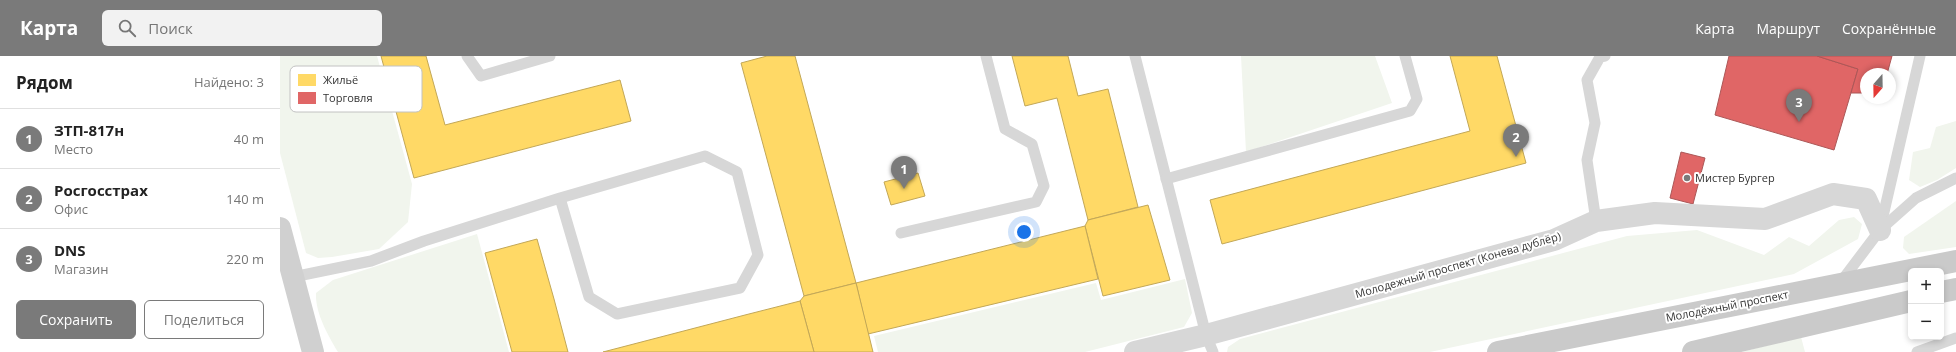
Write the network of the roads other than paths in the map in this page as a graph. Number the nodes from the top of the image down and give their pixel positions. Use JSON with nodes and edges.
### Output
{"nodes":[{"id":1,"x":467,"y":56,"type":"edge"},
{"id":2,"x":550,"y":56,"type":"edge"},
{"id":3,"x":986,"y":56,"type":"edge"},
{"id":4,"x":1135,"y":56,"type":"edge"},
{"id":5,"x":1405,"y":56,"type":"edge"},
{"id":6,"x":1605,"y":56,"type":"edge"},
{"id":7,"x":1920,"y":56,"type":"edge"},
{"id":8,"x":1956,"y":178,"type":"edge"},
{"id":9,"x":1166,"y":180,"type":"junction"},
{"id":10,"x":560,"y":198,"type":"junction"},
{"id":11,"x":1596,"y":220,"type":"junction"},
{"id":12,"x":280,"y":228,"type":"edge"},
{"id":13,"x":1880,"y":230,"type":"junction"},
{"id":14,"x":901,"y":233,"type":"dead end"},
{"id":15,"x":1956,"y":261,"type":"edge"},
{"id":16,"x":293,"y":277,"type":"junction"},
{"id":17,"x":1839,"y":284,"type":"junction"},
{"id":18,"x":1956,"y":288,"type":"edge"},
{"id":19,"x":1944,"y":291,"type":"edge"},
{"id":20,"x":1908,"y":302,"type":"edge"},
{"id":21,"x":1956,"y":338,"type":"edge"},
{"id":22,"x":1210,"y":343,"type":"edge"},
{"id":23,"x":313,"y":352,"type":"edge"},
{"id":24,"x":1135,"y":352,"type":"edge"},
{"id":25,"x":1498,"y":352,"type":"edge"},
{"id":26,"x":1693,"y":352,"type":"edge"},
{"id":27,"x":1917,"y":352,"type":"edge"}],
"edges":[{"from":1,"to":2,"type":"lane"},
{"from":3,"to":14,"type":"lane"},
{"from":4,"to":9,"type":"lane"},
{"from":5,"to":9,"type":"lane"},
{"from":6,"to":11,"type":"lane"},
{"from":7,"to":13,"type":"lane"},
{"from":8,"to":13,"type":"lane"},
{"from":9,"to":22,"type":"lane"},
{"from":10,"to":10,"type":"lane"},
{"from":10,"to":16,"type":"lane"},
{"from":11,"to":13,"type":"street","name":"Молодежный проспект (Конева дублёр)"},
{"from":11,"to":22,"type":"street","name":"Молодежный проспект (Конева дублёр)"},
{"from":12,"to":16,"type":"main road"},
{"from":13,"to":17,"type":"lane"},
{"from":15,"to":17,"type":"main road","name":"Молодёжный проспект"},
{"from":16,"to":23,"type":"main road"},
{"from":17,"to":25,"type":"main road","name":"Молодёжный проспект"},
{"from":18,"to":19,"type":"main road"},
{"from":20,"to":26,"type":"main road"},
{"from":21,"to":27,"type":"lane"},
{"from":22,"to":24,"type":"street","name":"Молодежный проспект (Конева дублёр)"}]}
